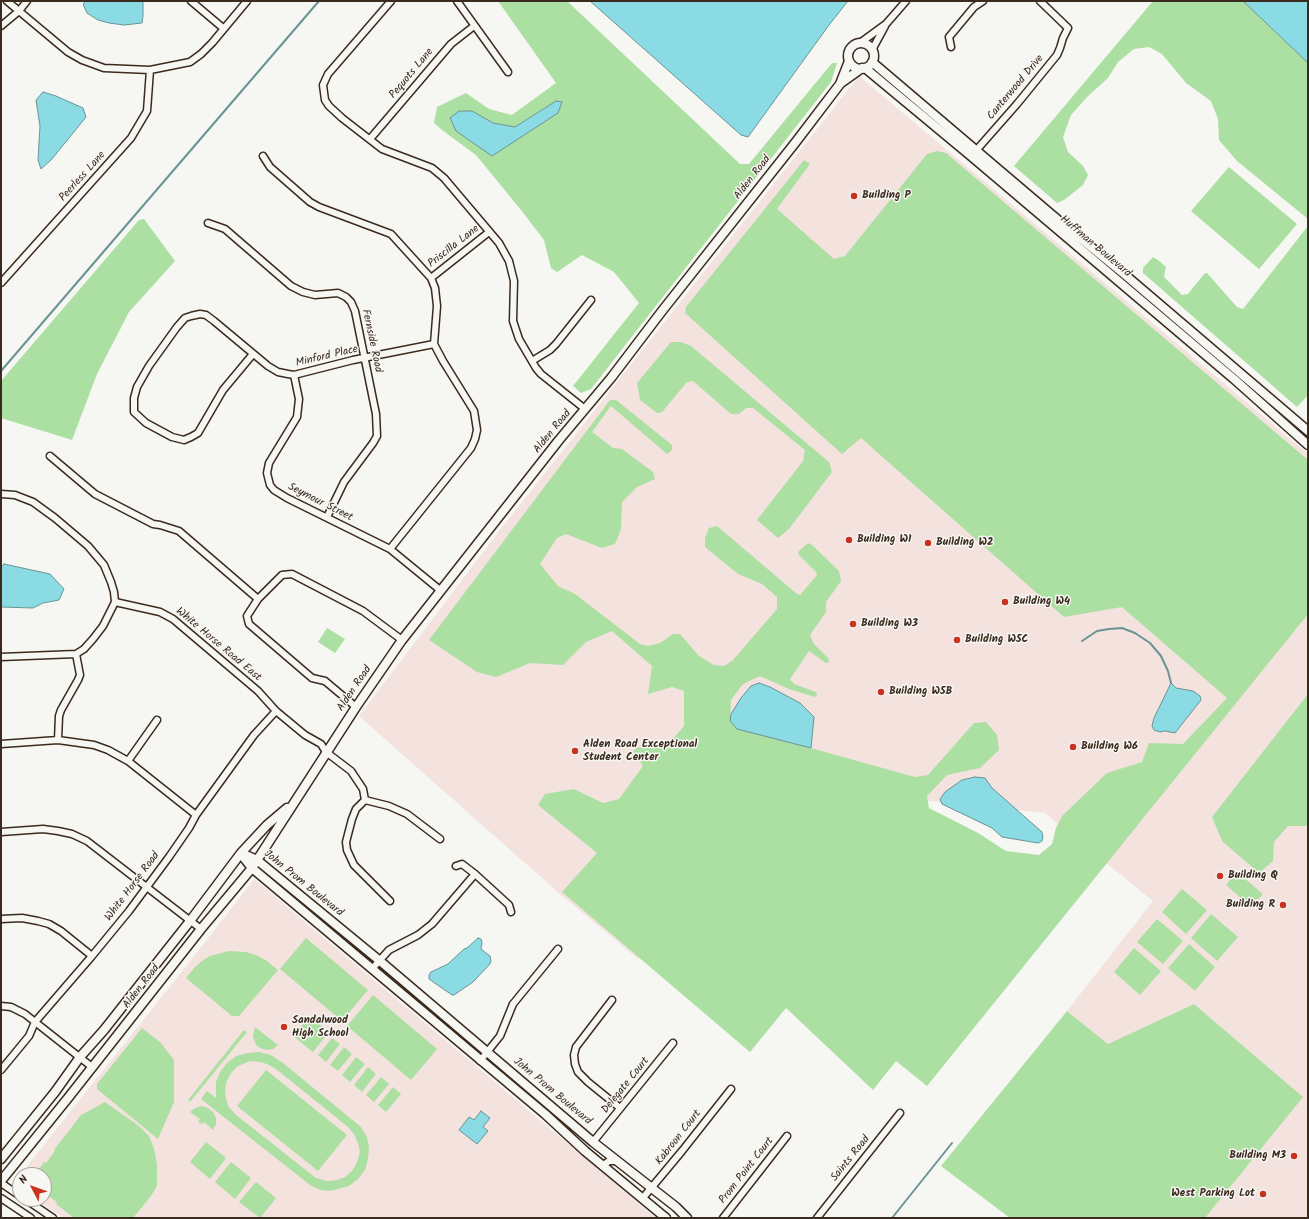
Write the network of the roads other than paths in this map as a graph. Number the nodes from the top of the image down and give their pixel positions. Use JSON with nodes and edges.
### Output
{"nodes":[{"id":1,"x":7,"y":1,"type":"edge"},
{"id":2,"x":27,"y":1,"type":"edge"},
{"id":3,"x":192,"y":1,"type":"edge"},
{"id":4,"x":246,"y":1,"type":"edge"},
{"id":5,"x":391,"y":1,"type":"edge"},
{"id":6,"x":457,"y":1,"type":"edge"},
{"id":7,"x":906,"y":1,"type":"edge"},
{"id":8,"x":983,"y":1,"type":"edge"},
{"id":9,"x":1040,"y":1,"type":"edge"},
{"id":10,"x":19,"y":11,"type":"junction"},
{"id":11,"x":886,"y":24,"type":"junction"},
{"id":12,"x":1,"y":26,"type":"edge"},
{"id":13,"x":474,"y":26,"type":"junction"},
{"id":14,"x":223,"y":28,"type":"junction"},
{"id":15,"x":860,"y":43,"type":"junction"},
{"id":16,"x":951,"y":47,"type":"dead end"},
{"id":17,"x":872,"y":50,"type":"junction"},
{"id":18,"x":849,"y":61,"type":"junction"},
{"id":19,"x":872,"y":62,"type":"junction"},
{"id":20,"x":863,"y":68,"type":"junction"},
{"id":21,"x":150,"y":70,"type":"junction"},
{"id":22,"x":508,"y":72,"type":"dead end"},
{"id":23,"x":840,"y":84,"type":"junction"},
{"id":24,"x":370,"y":139,"type":"junction"},
{"id":25,"x":974,"y":153,"type":"junction"},
{"id":26,"x":263,"y":156,"type":"dead end"},
{"id":27,"x":208,"y":223,"type":"dead end"},
{"id":28,"x":489,"y":232,"type":"junction"},
{"id":29,"x":431,"y":278,"type":"junction"},
{"id":30,"x":1,"y":283,"type":"edge"},
{"id":31,"x":591,"y":300,"type":"dead end"},
{"id":32,"x":434,"y":344,"type":"junction"},
{"id":33,"x":253,"y":354,"type":"junction"},
{"id":34,"x":364,"y":358,"type":"junction"},
{"id":35,"x":532,"y":361,"type":"junction"},
{"id":36,"x":294,"y":375,"type":"junction"},
{"id":37,"x":585,"y":409,"type":"junction"},
{"id":38,"x":1308,"y":431,"type":"edge"},
{"id":39,"x":1308,"y":445,"type":"edge"},
{"id":40,"x":50,"y":456,"type":"dead end"},
{"id":41,"x":2,"y":494,"type":"edge"},
{"id":42,"x":327,"y":517,"type":"junction"},
{"id":43,"x":390,"y":549,"type":"junction"},
{"id":44,"x":440,"y":590,"type":"junction"},
{"id":45,"x":258,"y":599,"type":"junction"},
{"id":46,"x":115,"y":602,"type":"junction"},
{"id":47,"x":402,"y":640,"type":"junction"},
{"id":48,"x":76,"y":654,"type":"junction"},
{"id":49,"x":1,"y":657,"type":"edge"},
{"id":50,"x":356,"y":706,"type":"junction"},
{"id":51,"x":276,"y":711,"type":"junction"},
{"id":52,"x":157,"y":720,"type":"dead end"},
{"id":53,"x":58,"y":740,"type":"junction"},
{"id":54,"x":1,"y":744,"type":"edge"},
{"id":55,"x":326,"y":752,"type":"junction"},
{"id":56,"x":128,"y":761,"type":"junction"},
{"id":57,"x":365,"y":800,"type":"junction"},
{"id":58,"x":294,"y":802,"type":"junction"},
{"id":59,"x":196,"y":815,"type":"junction"},
{"id":60,"x":1,"y":832,"type":"edge"},
{"id":61,"x":440,"y":839,"type":"dead end"},
{"id":62,"x":241,"y":853,"type":"junction"},
{"id":63,"x":257,"y":860,"type":"junction"},
{"id":64,"x":456,"y":866,"type":"dead end"},
{"id":65,"x":252,"y":868,"type":"junction"},
{"id":66,"x":475,"y":874,"type":"junction"},
{"id":67,"x":147,"y":887,"type":"junction"},
{"id":68,"x":390,"y":901,"type":"dead end"},
{"id":69,"x":511,"y":912,"type":"dead end"},
{"id":70,"x":1,"y":919,"type":"edge"},
{"id":71,"x":190,"y":922,"type":"junction"},
{"id":72,"x":201,"y":929,"type":"junction"},
{"id":73,"x":558,"y":949,"type":"dead end"},
{"id":74,"x":92,"y":956,"type":"junction"},
{"id":75,"x":380,"y":961,"type":"junction"},
{"id":76,"x":372,"y":969,"type":"junction"},
{"id":77,"x":612,"y":1000,"type":"dead end"},
{"id":78,"x":1,"y":1006,"type":"edge"},
{"id":79,"x":35,"y":1022,"type":"junction"},
{"id":80,"x":673,"y":1043,"type":"dead end"},
{"id":81,"x":488,"y":1052,"type":"junction"},
{"id":82,"x":80,"y":1057,"type":"junction"},
{"id":83,"x":480,"y":1061,"type":"junction"},
{"id":84,"x":92,"y":1067,"type":"junction"},
{"id":85,"x":1,"y":1070,"type":"edge"},
{"id":86,"x":730,"y":1089,"type":"dead end"},
{"id":87,"x":620,"y":1108,"type":"junction"},
{"id":88,"x":900,"y":1113,"type":"dead end"},
{"id":89,"x":787,"y":1136,"type":"dead end"},
{"id":90,"x":593,"y":1142,"type":"junction"},
{"id":91,"x":1,"y":1159,"type":"edge"},
{"id":92,"x":617,"y":1161,"type":"junction"},
{"id":93,"x":602,"y":1166,"type":"junction"},
{"id":94,"x":1,"y":1182,"type":"edge"},
{"id":95,"x":652,"y":1189,"type":"junction"},
{"id":96,"x":12,"y":1190,"type":"edge"},
{"id":97,"x":1,"y":1198,"type":"edge"},
{"id":98,"x":642,"y":1199,"type":"junction"},
{"id":99,"x":37,"y":1207,"type":"edge"},
{"id":100,"x":31,"y":1218,"type":"edge"},
{"id":101,"x":53,"y":1218,"type":"edge"},
{"id":102,"x":666,"y":1218,"type":"edge"},
{"id":103,"x":687,"y":1218,"type":"edge"},
{"id":104,"x":722,"y":1218,"type":"edge"},
{"id":105,"x":817,"y":1218,"type":"edge"}],
"edges":[{"from":1,"to":10,"type":"street"},
{"from":2,"to":10,"type":"street"},
{"from":3,"to":14,"type":"street"},
{"from":4,"to":14,"type":"street"},
{"from":5,"to":24,"type":"street"},
{"from":6,"to":13,"type":"street"},
{"from":7,"to":11,"type":"street"},
{"from":8,"to":16,"type":"street"},
{"from":9,"to":25,"type":"street","name":"Canterwood Drive"},
{"from":10,"to":12,"type":"street"},
{"from":10,"to":21,"type":"street"},
{"from":11,"to":15,"type":"street"},
{"from":11,"to":17,"type":"street"},
{"from":13,"to":22,"type":"street"},
{"from":13,"to":24,"type":"street","name":"Pequots Lane"},
{"from":14,"to":21,"type":"street"},
{"from":15,"to":17,"type":"street"},
{"from":15,"to":18,"type":"street"},
{"from":17,"to":19,"type":"street"},
{"from":18,"to":20,"type":"street"},
{"from":18,"to":23,"type":"street","name":"Alden Road"},
{"from":19,"to":20,"type":"street"},
{"from":19,"to":25,"type":"street","name":"Huffman Boulevard"},
{"from":20,"to":23,"type":"street","name":"Alden Road"},
{"from":20,"to":25,"type":"street","name":"Huffman Boulevard"},
{"from":21,"to":30,"type":"street","name":"Peerless Lane"},
{"from":23,"to":37,"type":"street","name":"Alden Road"},
{"from":24,"to":28,"type":"street"},
{"from":25,"to":38,"type":"street","name":"Huffman Boulevard"},
{"from":25,"to":39,"type":"street","name":"Huffman Boulevard"},
{"from":26,"to":29,"type":"street"},
{"from":27,"to":34,"type":"street","name":"Fernside Road"},
{"from":28,"to":29,"type":"street","name":"Priscilla Lane"},
{"from":28,"to":35,"type":"street"},
{"from":29,"to":32,"type":"street"},
{"from":31,"to":35,"type":"street"},
{"from":32,"to":34,"type":"street","name":"Minford Place"},
{"from":32,"to":43,"type":"street"},
{"from":33,"to":33,"type":"street","name":"Minford Place"},
{"from":33,"to":36,"type":"street","name":"Minford Place"},
{"from":34,"to":36,"type":"street","name":"Minford Place"},
{"from":34,"to":42,"type":"street","name":"Fernside Road"},
{"from":35,"to":37,"type":"street"},
{"from":36,"to":42,"type":"street","name":"Seymour Street"},
{"from":37,"to":44,"type":"street","name":"Alden Road"},
{"from":40,"to":45,"type":"street"},
{"from":41,"to":46,"type":"street"},
{"from":42,"to":43,"type":"street","name":"Seymour Street"},
{"from":43,"to":44,"type":"street","name":"Seymour Street"},
{"from":44,"to":47,"type":"street","name":"Alden Road"},
{"from":45,"to":47,"type":"street"},
{"from":45,"to":50,"type":"street"},
{"from":46,"to":48,"type":"street"},
{"from":46,"to":51,"type":"street","name":"White Horse Road East"},
{"from":47,"to":50,"type":"street","name":"Alden Road"},
{"from":48,"to":49,"type":"street"},
{"from":48,"to":53,"type":"street"},
{"from":50,"to":55,"type":"street","name":"Alden Road"},
{"from":51,"to":55,"type":"street","name":"White Horse Road East"},
{"from":51,"to":59,"type":"street","name":"White Horse Road"},
{"from":52,"to":56,"type":"street"},
{"from":53,"to":54,"type":"street"},
{"from":53,"to":56,"type":"street"},
{"from":55,"to":57,"type":"street","name":"White Horse Road East"},
{"from":55,"to":58,"type":"street","name":"Alden Road"},
{"from":56,"to":59,"type":"street"},
{"from":57,"to":61,"type":"street"},
{"from":57,"to":68,"type":"street"},
{"from":58,"to":62,"type":"street","name":"Alden Road"},
{"from":58,"to":63,"type":"street","name":"Alden Road"},
{"from":59,"to":67,"type":"street","name":"White Horse Road"},
{"from":60,"to":67,"type":"street"},
{"from":62,"to":63,"type":"street","name":"John Prom Boulevard"},
{"from":62,"to":65,"type":"street","name":"John Prom Boulevard"},
{"from":62,"to":71,"type":"street","name":"Alden Road"},
{"from":63,"to":65,"type":"street","name":"Alden Road"},
{"from":63,"to":75,"type":"street","name":"John Prom Boulevard"},
{"from":64,"to":66,"type":"street"},
{"from":65,"to":72,"type":"street","name":"Alden Road"},
{"from":65,"to":76,"type":"street","name":"John Prom Boulevard"},
{"from":66,"to":69,"type":"street"},
{"from":66,"to":75,"type":"street"},
{"from":67,"to":71,"type":"street"},
{"from":67,"to":74,"type":"street","name":"White Horse Road"},
{"from":70,"to":74,"type":"street"},
{"from":71,"to":72,"type":"street"},
{"from":71,"to":82,"type":"street","name":"Alden Road"},
{"from":72,"to":84,"type":"street","name":"Alden Road"},
{"from":73,"to":81,"type":"street"},
{"from":74,"to":79,"type":"street","name":"White Horse Road"},
{"from":75,"to":76,"type":"street"},
{"from":75,"to":81,"type":"street","name":"John Prom Boulevard"},
{"from":76,"to":83,"type":"street","name":"John Prom Boulevard"},
{"from":77,"to":87,"type":"street"},
{"from":78,"to":79,"type":"street"},
{"from":79,"to":82,"type":"street"},
{"from":79,"to":85,"type":"street","name":"White Horse Road"},
{"from":80,"to":87,"type":"street","name":"Delegate Court"},
{"from":81,"to":83,"type":"street"},
{"from":81,"to":90,"type":"street","name":"John Prom Boulevard"},
{"from":82,"to":84,"type":"street"},
{"from":82,"to":91,"type":"street","name":"Alden Road"},
{"from":83,"to":93,"type":"street","name":"John Prom Boulevard"},
{"from":84,"to":94,"type":"street","name":"Alden Road"},
{"from":86,"to":95,"type":"street","name":"Kabroon Court"},
{"from":87,"to":90,"type":"street","name":"Delegate Court"},
{"from":88,"to":105,"type":"street","name":"Saints Road"},
{"from":89,"to":104,"type":"street","name":"Prom Point Court"},
{"from":90,"to":92,"type":"street","name":"John Prom Boulevard"},
{"from":92,"to":93,"type":"street"},
{"from":92,"to":95,"type":"street","name":"John Prom Boulevard"},
{"from":93,"to":98,"type":"street","name":"John Prom Boulevard"},
{"from":94,"to":96,"type":"street"},
{"from":95,"to":98,"type":"street","name":"Kabroon Court"},
{"from":95,"to":103,"type":"street","name":"John Prom Boulevard"},
{"from":97,"to":100,"type":"street"},
{"from":98,"to":102,"type":"street","name":"John Prom Boulevard"},
{"from":99,"to":101,"type":"street"}]}
